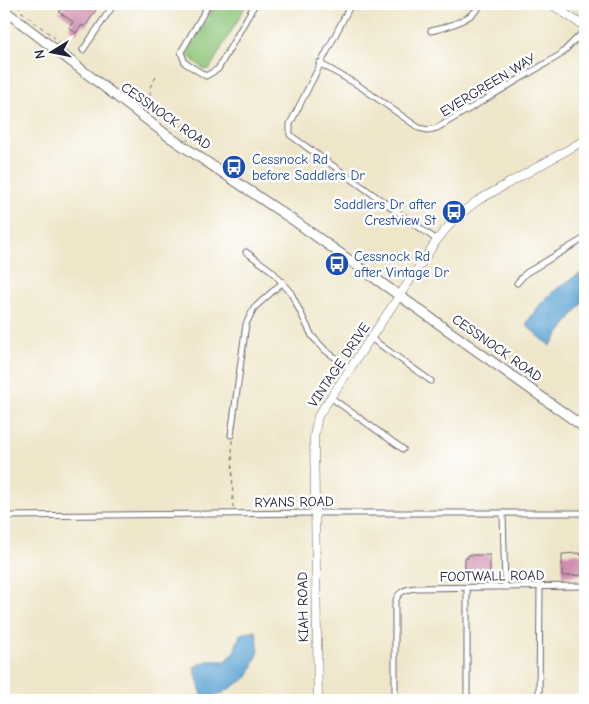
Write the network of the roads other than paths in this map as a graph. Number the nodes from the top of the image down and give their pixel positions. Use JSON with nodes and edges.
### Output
{"nodes":[{"id":1,"x":114,"y":4,"type":"edge"},
{"id":2,"x":209,"y":4,"type":"edge"},
{"id":3,"x":255,"y":4,"type":"edge"},
{"id":4,"x":351,"y":4,"type":"edge"},
{"id":5,"x":481,"y":4,"type":"edge"},
{"id":6,"x":551,"y":4,"type":"edge"},
{"id":7,"x":4,"y":10,"type":"edge"},
{"id":8,"x":585,"y":29,"type":"edge"},
{"id":9,"x":431,"y":32,"type":"dead end"},
{"id":10,"x":83,"y":50,"type":"dead end"},
{"id":11,"x":319,"y":63,"type":"junction"},
{"id":12,"x":585,"y":141,"type":"edge"},
{"id":13,"x":585,"y":238,"type":"edge"},
{"id":14,"x":437,"y":240,"type":"junction"},
{"id":15,"x":246,"y":252,"type":"dead end"},
{"id":16,"x":283,"y":282,"type":"junction"},
{"id":17,"x":517,"y":284,"type":"dead end"},
{"id":18,"x":400,"y":296,"type":"junction"},
{"id":19,"x":372,"y":339,"type":"junction"},
{"id":20,"x":350,"y":368,"type":"junction"},
{"id":21,"x":431,"y":381,"type":"dead end"},
{"id":22,"x":330,"y":397,"type":"junction"},
{"id":23,"x":585,"y":428,"type":"edge"},
{"id":24,"x":231,"y":435,"type":"road end"},
{"id":25,"x":403,"y":449,"type":"dead end"},
{"id":26,"x":316,"y":513,"type":"junction"},
{"id":27,"x":503,"y":513,"type":"junction"},
{"id":28,"x":585,"y":513,"type":"edge"},
{"id":29,"x":4,"y":516,"type":"edge"},
{"id":30,"x":585,"y":586,"type":"edge"},
{"id":31,"x":505,"y":587,"type":"junction"},
{"id":32,"x":468,"y":588,"type":"junction"},
{"id":33,"x":540,"y":588,"type":"junction"},
{"id":34,"x":318,"y":700,"type":"edge"},
{"id":35,"x":395,"y":700,"type":"edge"},
{"id":36,"x":467,"y":700,"type":"edge"},
{"id":37,"x":539,"y":700,"type":"edge"}],
"edges":[{"from":1,"to":10,"type":"street"},
{"from":2,"to":3,"type":"street"},
{"from":4,"to":11,"type":"street"},
{"from":5,"to":9,"type":"street"},
{"from":6,"to":8,"type":"street"},
{"from":7,"to":18,"type":"main road","name":"CESSNOCK ROAD"},
{"from":8,"to":11,"type":"street","name":"EVERGREEN WAY"},
{"from":11,"to":14,"type":"street"},
{"from":12,"to":14,"type":"street","name":"VINTAGE DRIVE"},
{"from":13,"to":17,"type":"street"},
{"from":14,"to":18,"type":"street","name":"VINTAGE DRIVE"},
{"from":15,"to":16,"type":"street"},
{"from":16,"to":20,"type":"street"},
{"from":16,"to":24,"type":"street"},
{"from":18,"to":19,"type":"street","name":"VINTAGE DRIVE"},
{"from":18,"to":23,"type":"main road","name":"CESSNOCK ROAD"},
{"from":19,"to":20,"type":"street","name":"VINTAGE DRIVE"},
{"from":19,"to":21,"type":"street"},
{"from":20,"to":22,"type":"street","name":"VINTAGE DRIVE"},
{"from":22,"to":25,"type":"street"},
{"from":22,"to":26,"type":"street","name":"VINTAGE DRIVE"},
{"from":26,"to":27,"type":"street","name":"RYANS ROAD"},
{"from":26,"to":29,"type":"street","name":"RYANS ROAD"},
{"from":26,"to":34,"type":"street","name":"KIAH ROAD"},
{"from":27,"to":28,"type":"street","name":"RYANS ROAD"},
{"from":27,"to":31,"type":"street"},
{"from":30,"to":33,"type":"street","name":"FOOTWALL ROAD"},
{"from":31,"to":32,"type":"street","name":"FOOTWALL ROAD"},
{"from":31,"to":33,"type":"street","name":"FOOTWALL ROAD"},
{"from":32,"to":35,"type":"street","name":"FOOTWALL ROAD"},
{"from":32,"to":36,"type":"street"},
{"from":33,"to":37,"type":"street"}]}
